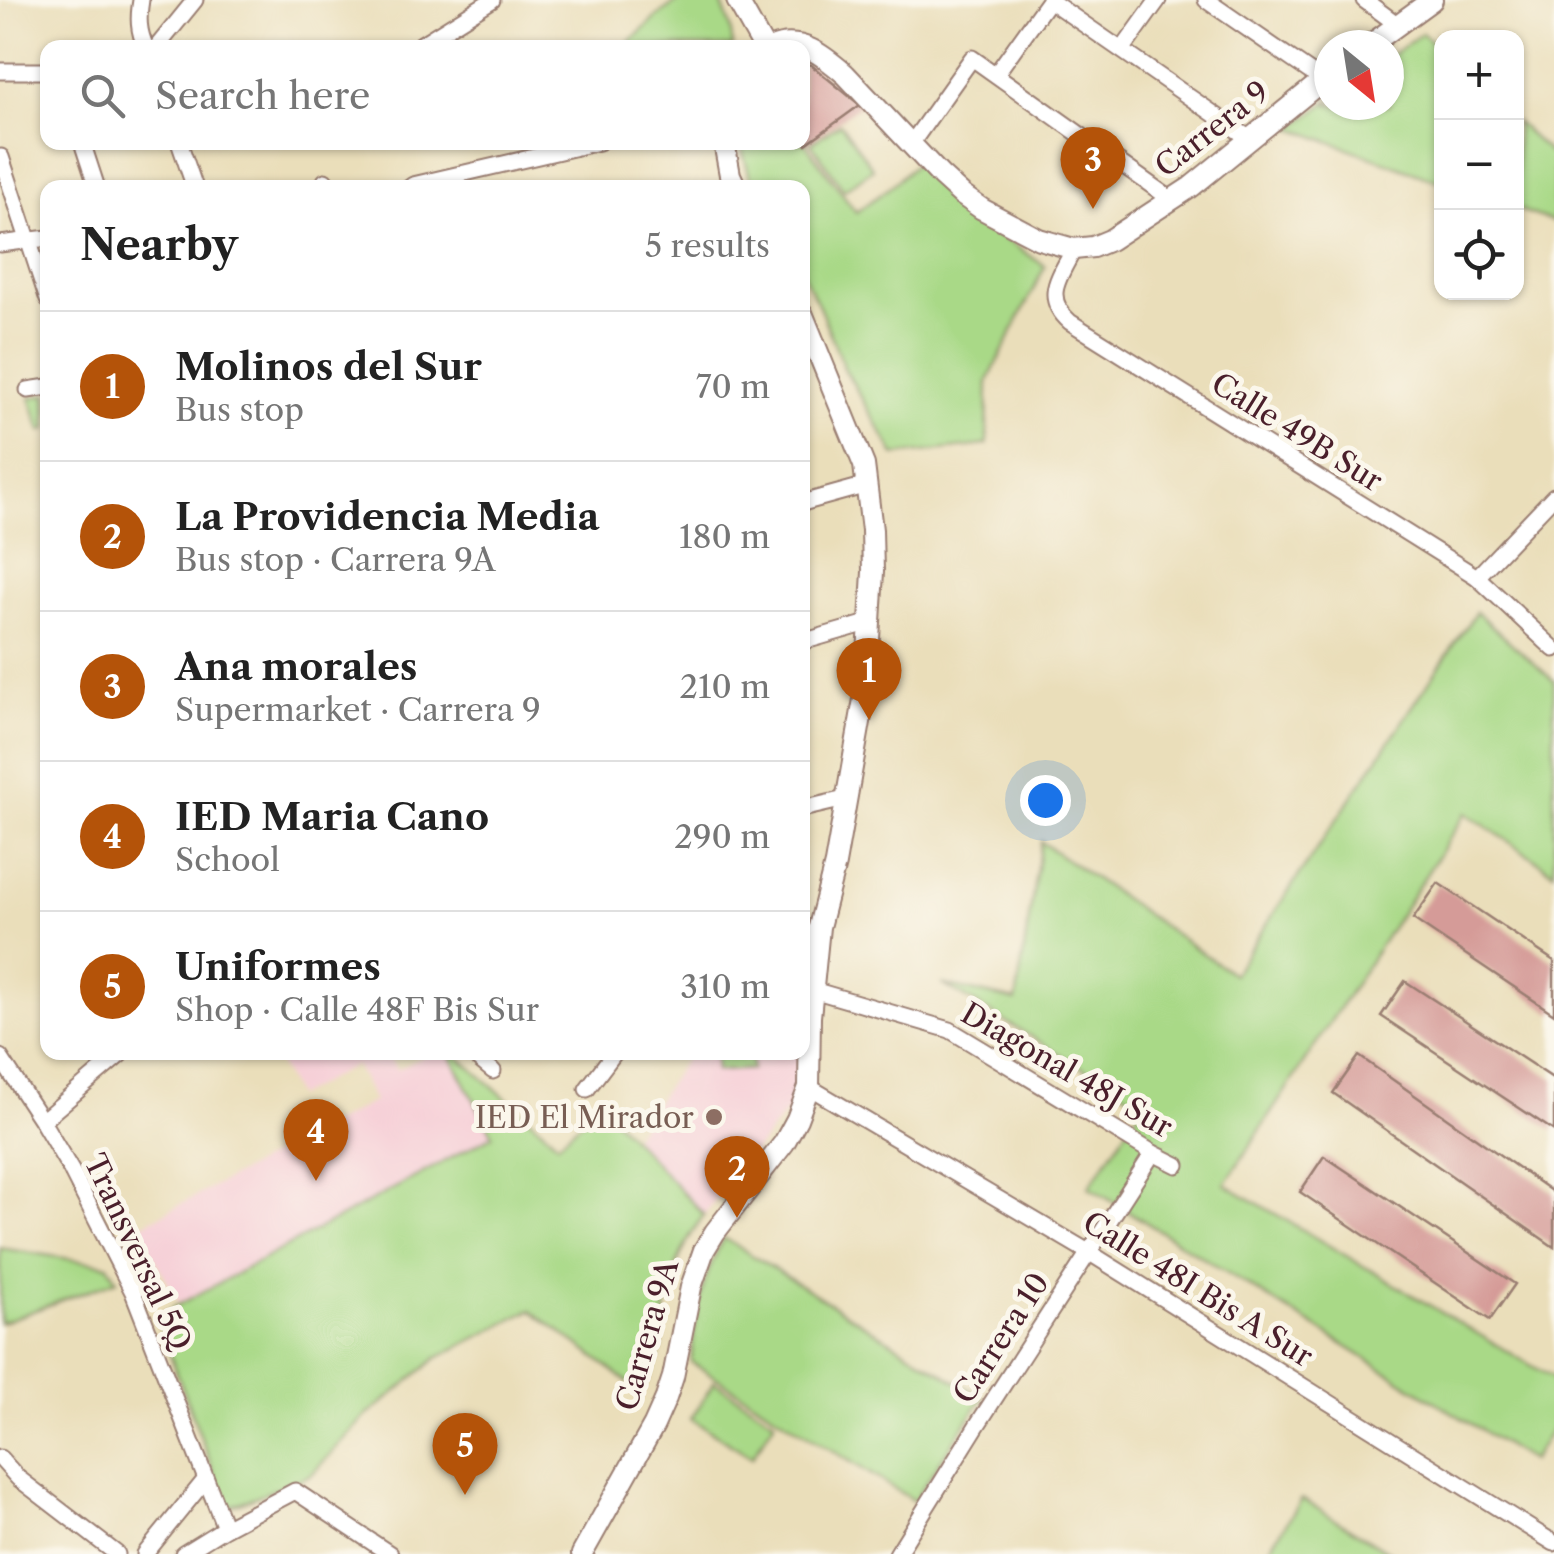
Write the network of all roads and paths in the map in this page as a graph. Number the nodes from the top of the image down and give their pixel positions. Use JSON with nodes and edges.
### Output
{"nodes":[{"id":1,"x":141,"y":0,"type":"edge"},
{"id":2,"x":195,"y":0,"type":"edge"},
{"id":3,"x":492,"y":0,"type":"edge"},
{"id":4,"x":737,"y":0,"type":"edge"},
{"id":5,"x":1049,"y":0,"type":"edge"},
{"id":6,"x":1158,"y":0,"type":"edge"},
{"id":7,"x":1206,"y":0,"type":"edge"},
{"id":8,"x":1364,"y":0,"type":"edge"},
{"id":9,"x":1432,"y":0,"type":"edge"},
{"id":10,"x":1398,"y":25,"type":"junction"},
{"id":11,"x":1391,"y":30,"type":"edge"},
{"id":12,"x":143,"y":40,"type":"edge"},
{"id":13,"x":162,"y":40,"type":"edge"},
{"id":14,"x":428,"y":40,"type":"edge"},
{"id":15,"x":760,"y":40,"type":"edge"},
{"id":16,"x":810,"y":48,"type":"edge"},
{"id":17,"x":1122,"y":50,"type":"junction"},
{"id":18,"x":1314,"y":69,"type":"edge"},
{"id":19,"x":0,"y":71,"type":"edge"},
{"id":20,"x":40,"y":71,"type":"edge"},
{"id":21,"x":996,"y":74,"type":"junction"},
{"id":22,"x":1314,"y":87,"type":"edge"},
{"id":23,"x":1250,"y":139,"type":"junction"},
{"id":24,"x":912,"y":144,"type":"junction"},
{"id":25,"x":85,"y":150,"type":"edge"},
{"id":26,"x":182,"y":150,"type":"edge"},
{"id":27,"x":563,"y":150,"type":"edge"},
{"id":28,"x":725,"y":150,"type":"edge"},
{"id":29,"x":0,"y":157,"type":"edge"},
{"id":30,"x":94,"y":180,"type":"edge"},
{"id":31,"x":191,"y":180,"type":"edge"},
{"id":32,"x":430,"y":180,"type":"edge"},
{"id":33,"x":732,"y":180,"type":"edge"},
{"id":34,"x":1172,"y":200,"type":"junction"},
{"id":35,"x":40,"y":239,"type":"edge"},
{"id":36,"x":29,"y":240,"type":"junction"},
{"id":37,"x":0,"y":244,"type":"edge"},
{"id":38,"x":1074,"y":249,"type":"junction"},
{"id":39,"x":40,"y":275,"type":"edge"},
{"id":40,"x":811,"y":355,"type":"edge"},
{"id":41,"x":40,"y":388,"type":"edge"},
{"id":42,"x":28,"y":390,"type":"dead end"},
{"id":43,"x":866,"y":485,"type":"junction"},
{"id":44,"x":1554,"y":496,"type":"edge"},
{"id":45,"x":810,"y":500,"type":"edge"},
{"id":46,"x":1477,"y":577,"type":"junction"},
{"id":47,"x":872,"y":622,"type":"junction"},
{"id":48,"x":810,"y":640,"type":"edge"},
{"id":49,"x":1554,"y":649,"type":"edge"},
{"id":50,"x":845,"y":799,"type":"junction"},
{"id":51,"x":810,"y":808,"type":"edge"},
{"id":52,"x":811,"y":930,"type":"edge"},
{"id":53,"x":813,"y":990,"type":"junction"},
{"id":54,"x":0,"y":1057,"type":"edge"},
{"id":55,"x":114,"y":1060,"type":"edge"},
{"id":56,"x":479,"y":1060,"type":"edge"},
{"id":57,"x":610,"y":1060,"type":"edge"},
{"id":58,"x":493,"y":1072,"type":"dead end"},
{"id":59,"x":809,"y":1088,"type":"junction"},
{"id":60,"x":587,"y":1089,"type":"dead end"},
{"id":61,"x":42,"y":1121,"type":"junction"},
{"id":62,"x":1153,"y":1154,"type":"junction"},
{"id":63,"x":1176,"y":1165,"type":"dead end"},
{"id":64,"x":1090,"y":1253,"type":"junction"},
{"id":65,"x":0,"y":1458,"type":"edge"},
{"id":66,"x":205,"y":1480,"type":"junction"},
{"id":67,"x":224,"y":1528,"type":"junction"},
{"id":68,"x":1554,"y":1544,"type":"edge"},
{"id":69,"x":116,"y":1554,"type":"edge"},
{"id":70,"x":145,"y":1554,"type":"edge"},
{"id":71,"x":183,"y":1554,"type":"edge"},
{"id":72,"x":390,"y":1554,"type":"edge"},
{"id":73,"x":582,"y":1554,"type":"edge"},
{"id":74,"x":898,"y":1554,"type":"edge"}],
"edges":[{"from":1,"to":12,"type":"street"},
{"from":2,"to":13,"type":"street"},
{"from":3,"to":14,"type":"street"},
{"from":4,"to":15,"type":"street"},
{"from":5,"to":17,"type":"street"},
{"from":5,"to":21,"type":"street"},
{"from":6,"to":17,"type":"street"},
{"from":7,"to":18,"type":"street"},
{"from":8,"to":10,"type":"street"},
{"from":9,"to":10,"type":"street"},
{"from":10,"to":11,"type":"street"},
{"from":16,"to":24,"type":"street"},
{"from":17,"to":23,"type":"street"},
{"from":19,"to":20,"type":"street"},
{"from":21,"to":24,"type":"street"},
{"from":21,"to":34,"type":"street"},
{"from":22,"to":23,"type":"street","name":"Carrera 9"},
{"from":23,"to":34,"type":"street","name":"Carrera 9"},
{"from":24,"to":38,"type":"street"},
{"from":25,"to":30,"type":"street"},
{"from":26,"to":31,"type":"street"},
{"from":27,"to":32,"type":"street"},
{"from":28,"to":33,"type":"street"},
{"from":29,"to":36,"type":"street"},
{"from":34,"to":38,"type":"street","name":"Carrera 9"},
{"from":35,"to":36,"type":"street"},
{"from":36,"to":37,"type":"street"},
{"from":36,"to":39,"type":"street"},
{"from":38,"to":46,"type":"street","name":"Calle 49B Sur"},
{"from":40,"to":43,"type":"street"},
{"from":41,"to":42,"type":"street"},
{"from":43,"to":45,"type":"street"},
{"from":43,"to":47,"type":"street"},
{"from":44,"to":46,"type":"street"},
{"from":46,"to":49,"type":"street","name":"Calle 49B Sur"},
{"from":47,"to":48,"type":"street"},
{"from":47,"to":50,"type":"street"},
{"from":50,"to":51,"type":"street"},
{"from":50,"to":52,"type":"street"},
{"from":52,"to":53,"type":"street"},
{"from":53,"to":59,"type":"street"},
{"from":53,"to":62,"type":"street","name":"Diagonal 48J Sur"},
{"from":54,"to":61,"type":"street","name":"Transversal 5Q"},
{"from":55,"to":61,"type":"street"},
{"from":56,"to":58,"type":"street"},
{"from":57,"to":60,"type":"street"},
{"from":59,"to":64,"type":"street","name":"Calle 48I Bis A Sur"},
{"from":59,"to":73,"type":"street","name":"Carrera 9A"},
{"from":61,"to":66,"type":"street","name":"Transversal 5Q"},
{"from":62,"to":63,"type":"street","name":"Diagonal 48J Sur"},
{"from":62,"to":64,"type":"street","name":"Carrera 10"},
{"from":64,"to":68,"type":"street","name":"Calle 48I Bis A Sur"},
{"from":64,"to":74,"type":"street","name":"Carrera 10"},
{"from":65,"to":69,"type":"street"},
{"from":66,"to":67,"type":"street","name":"Transversal 5Q"},
{"from":66,"to":70,"type":"street"},
{"from":67,"to":71,"type":"street"},
{"from":67,"to":72,"type":"street"}]}
